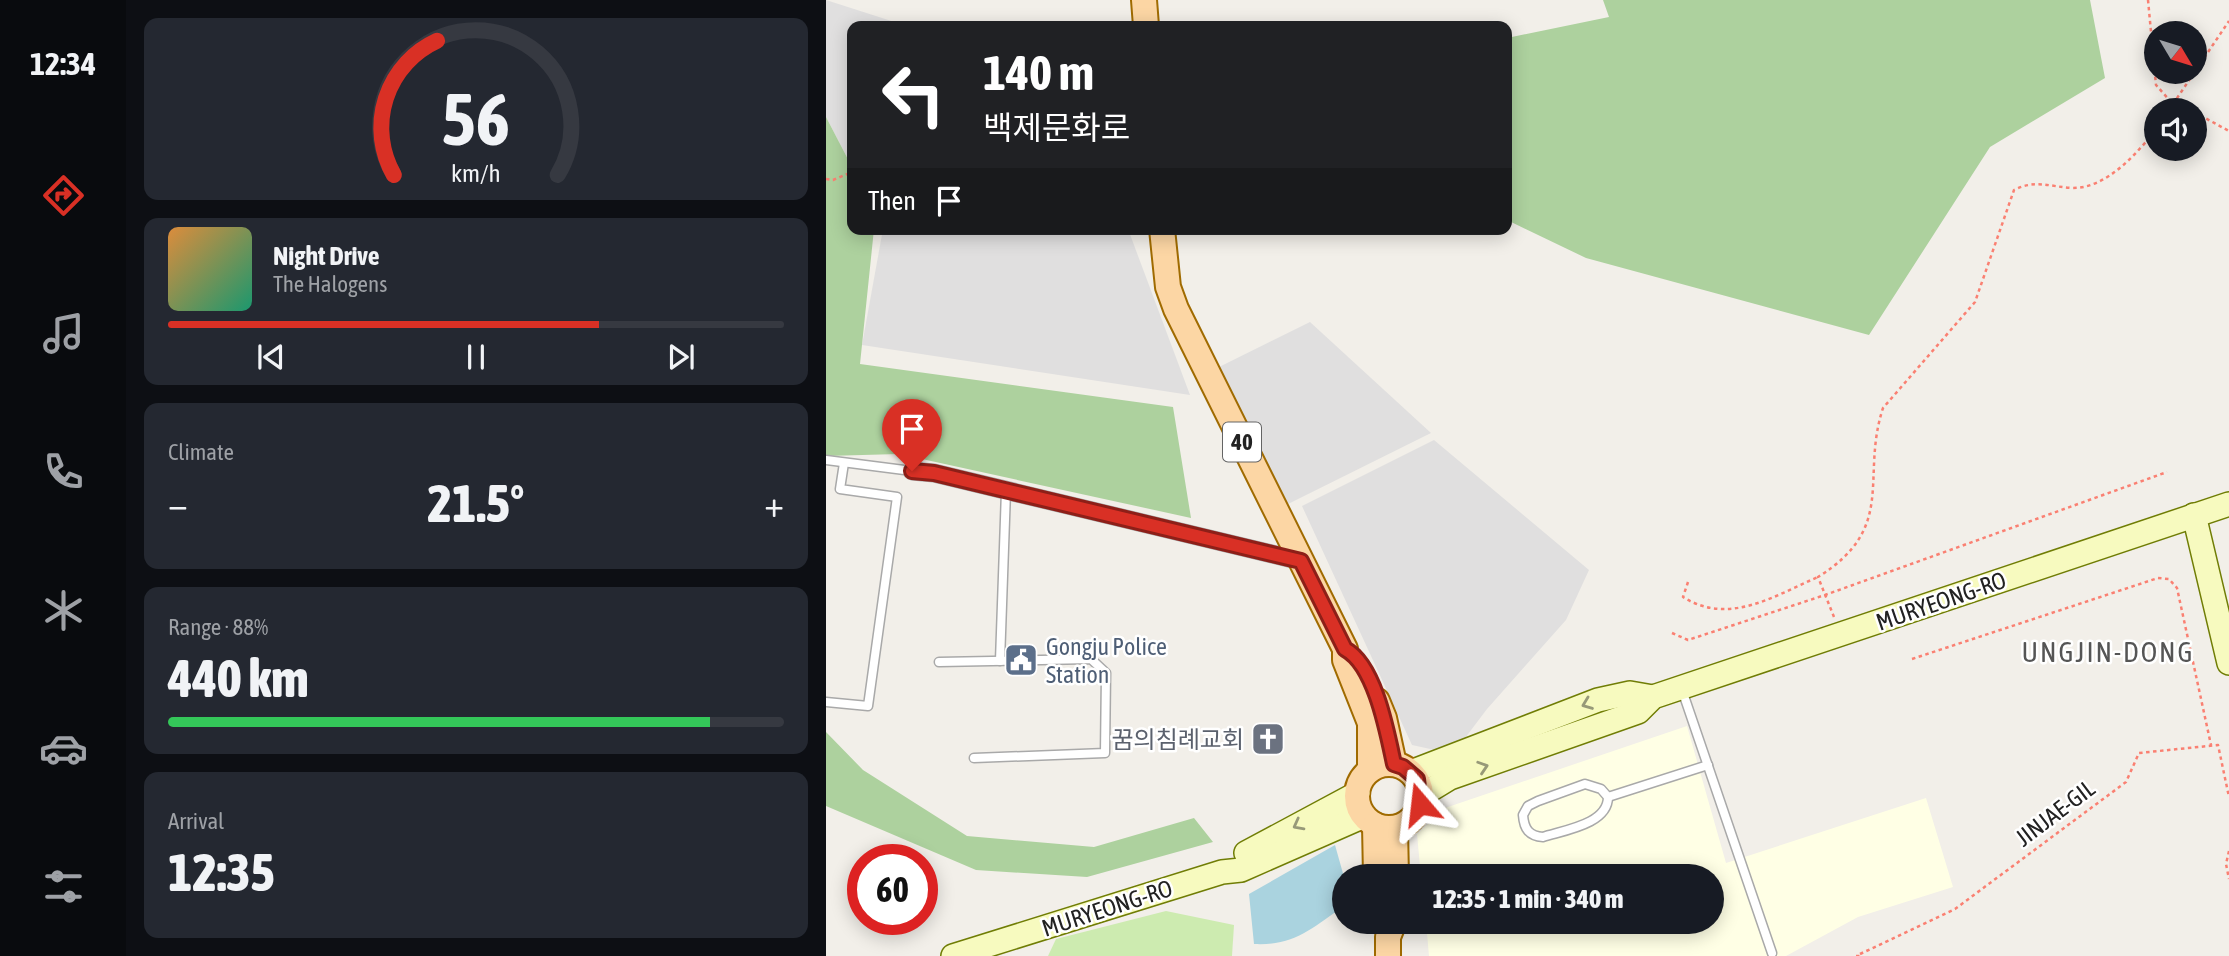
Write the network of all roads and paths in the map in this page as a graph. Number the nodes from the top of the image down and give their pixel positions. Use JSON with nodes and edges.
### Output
{"nodes":[{"id":1,"x":1144,"y":0,"type":"edge"},
{"id":2,"x":2148,"y":0,"type":"edge"},
{"id":3,"x":1146,"y":21,"type":"edge"},
{"id":4,"x":2229,"y":21,"type":"edge"},
{"id":5,"x":2168,"y":98,"type":"edge"},
{"id":6,"x":2178,"y":98,"type":"edge"},
{"id":7,"x":2207,"y":119,"type":"edge"},
{"id":8,"x":2229,"y":131,"type":"edge"},
{"id":9,"x":2144,"y":142,"type":"edge"},
{"id":10,"x":847,"y":174,"type":"edge"},
{"id":11,"x":826,"y":179,"type":"edge"},
{"id":12,"x":1163,"y":235,"type":"edge"},
{"id":13,"x":826,"y":460,"type":"edge"},
{"id":14,"x":844,"y":463,"type":"junction"},
{"id":15,"x":912,"y":471,"type":"joint"},
{"id":16,"x":2167,"y":472,"type":"dead end"},
{"id":17,"x":1006,"y":491,"type":"junction"},
{"id":18,"x":2229,"y":504,"type":"edge"},
{"id":19,"x":2194,"y":515,"type":"junction"},
{"id":20,"x":1301,"y":561,"type":"junction"},
{"id":21,"x":1818,"y":577,"type":"junction"},
{"id":22,"x":1688,"y":582,"type":"dead end"},
{"id":23,"x":1825,"y":595,"type":"junction"},
{"id":24,"x":1672,"y":633,"type":"dead end"},
{"id":25,"x":1840,"y":636,"type":"junction"},
{"id":26,"x":1912,"y":659,"type":"dead end"},
{"id":27,"x":1000,"y":661,"type":"junction"},
{"id":28,"x":939,"y":662,"type":"dead end"},
{"id":29,"x":2229,"y":663,"type":"edge"},
{"id":30,"x":1681,"y":687,"type":"junction"},
{"id":31,"x":1653,"y":698,"type":"junction"},
{"id":32,"x":826,"y":702,"type":"edge"},
{"id":33,"x":2211,"y":746,"type":"junction"},
{"id":34,"x":974,"y":758,"type":"dead end"},
{"id":35,"x":1708,"y":765,"type":"junction"},
{"id":36,"x":1392,"y":769,"type":"junction"},
{"id":37,"x":1422,"y":795,"type":"junction"},
{"id":38,"x":1608,"y":797,"type":"junction"},
{"id":39,"x":2229,"y":797,"type":"edge"},
{"id":40,"x":1373,"y":816,"type":"junction"},
{"id":41,"x":2229,"y":851,"type":"edge"},
{"id":42,"x":1375,"y":864,"type":"edge"},
{"id":43,"x":1390,"y":864,"type":"edge"},
{"id":44,"x":2229,"y":879,"type":"edge"},
{"id":45,"x":1772,"y":953,"type":"dead end"},
{"id":46,"x":1861,"y":955,"type":"edge"},
{"id":47,"x":953,"y":956,"type":"edge"},
{"id":48,"x":1856,"y":956,"type":"edge"}],
"edges":[{"from":1,"to":3,"type":"main road"},
{"from":2,"to":5,"type":"path"},
{"from":4,"to":6,"type":"path"},
{"from":7,"to":8,"type":"path"},
{"from":9,"to":21,"type":"path"},
{"from":10,"to":11,"type":"path"},
{"from":12,"to":20,"type":"main road","number":"40"},
{"from":13,"to":14,"type":"lane"},
{"from":14,"to":15,"type":"lane"},
{"from":14,"to":32,"type":"lane"},
{"from":15,"to":17,"type":"street"},
{"from":16,"to":23,"type":"path"},
{"from":17,"to":20,"type":"street"},
{"from":17,"to":27,"type":"lane"},
{"from":18,"to":19,"type":"main road","name":"MURYEONG-RO"},
{"from":19,"to":25,"type":"main road","name":"MURYEONG-RO"},
{"from":19,"to":29,"type":"main road"},
{"from":20,"to":36,"type":"main road","number":"40"},
{"from":21,"to":22,"type":"path"},
{"from":21,"to":23,"type":"path"},
{"from":23,"to":24,"type":"path"},
{"from":23,"to":25,"type":"path"},
{"from":25,"to":30,"type":"main road","name":"MURYEONG-RO"},
{"from":26,"to":33,"type":"path"},
{"from":27,"to":28,"type":"lane"},
{"from":27,"to":34,"type":"lane"},
{"from":30,"to":31,"type":"main road","name":"MURYEONG-RO"},
{"from":30,"to":35,"type":"lane"},
{"from":31,"to":36,"type":"main road","name":"MURYEONG-RO","one_way":true},
{"from":37,"to":31,"type":"main road","name":"MURYEONG-RO","one_way":true},
{"from":33,"to":39,"type":"path"},
{"from":33,"to":46,"type":"path","name":"JINJAE-GIL"},
{"from":35,"to":38,"type":"lane"},
{"from":35,"to":45,"type":"lane"},
{"from":36,"to":37,"type":"main road","number":"40"},
{"from":36,"to":40,"type":"main road"},
{"from":37,"to":40,"type":"main road"},
{"from":38,"to":38,"type":"lane"},
{"from":40,"to":42,"type":"main road"},
{"from":40,"to":43,"type":"main road"},
{"from":40,"to":47,"type":"main road","name":"MURYEONG-RO"},
{"from":41,"to":44,"type":"path"},
{"from":46,"to":48,"type":"path","name":"JINJAE-GIL"}]}
